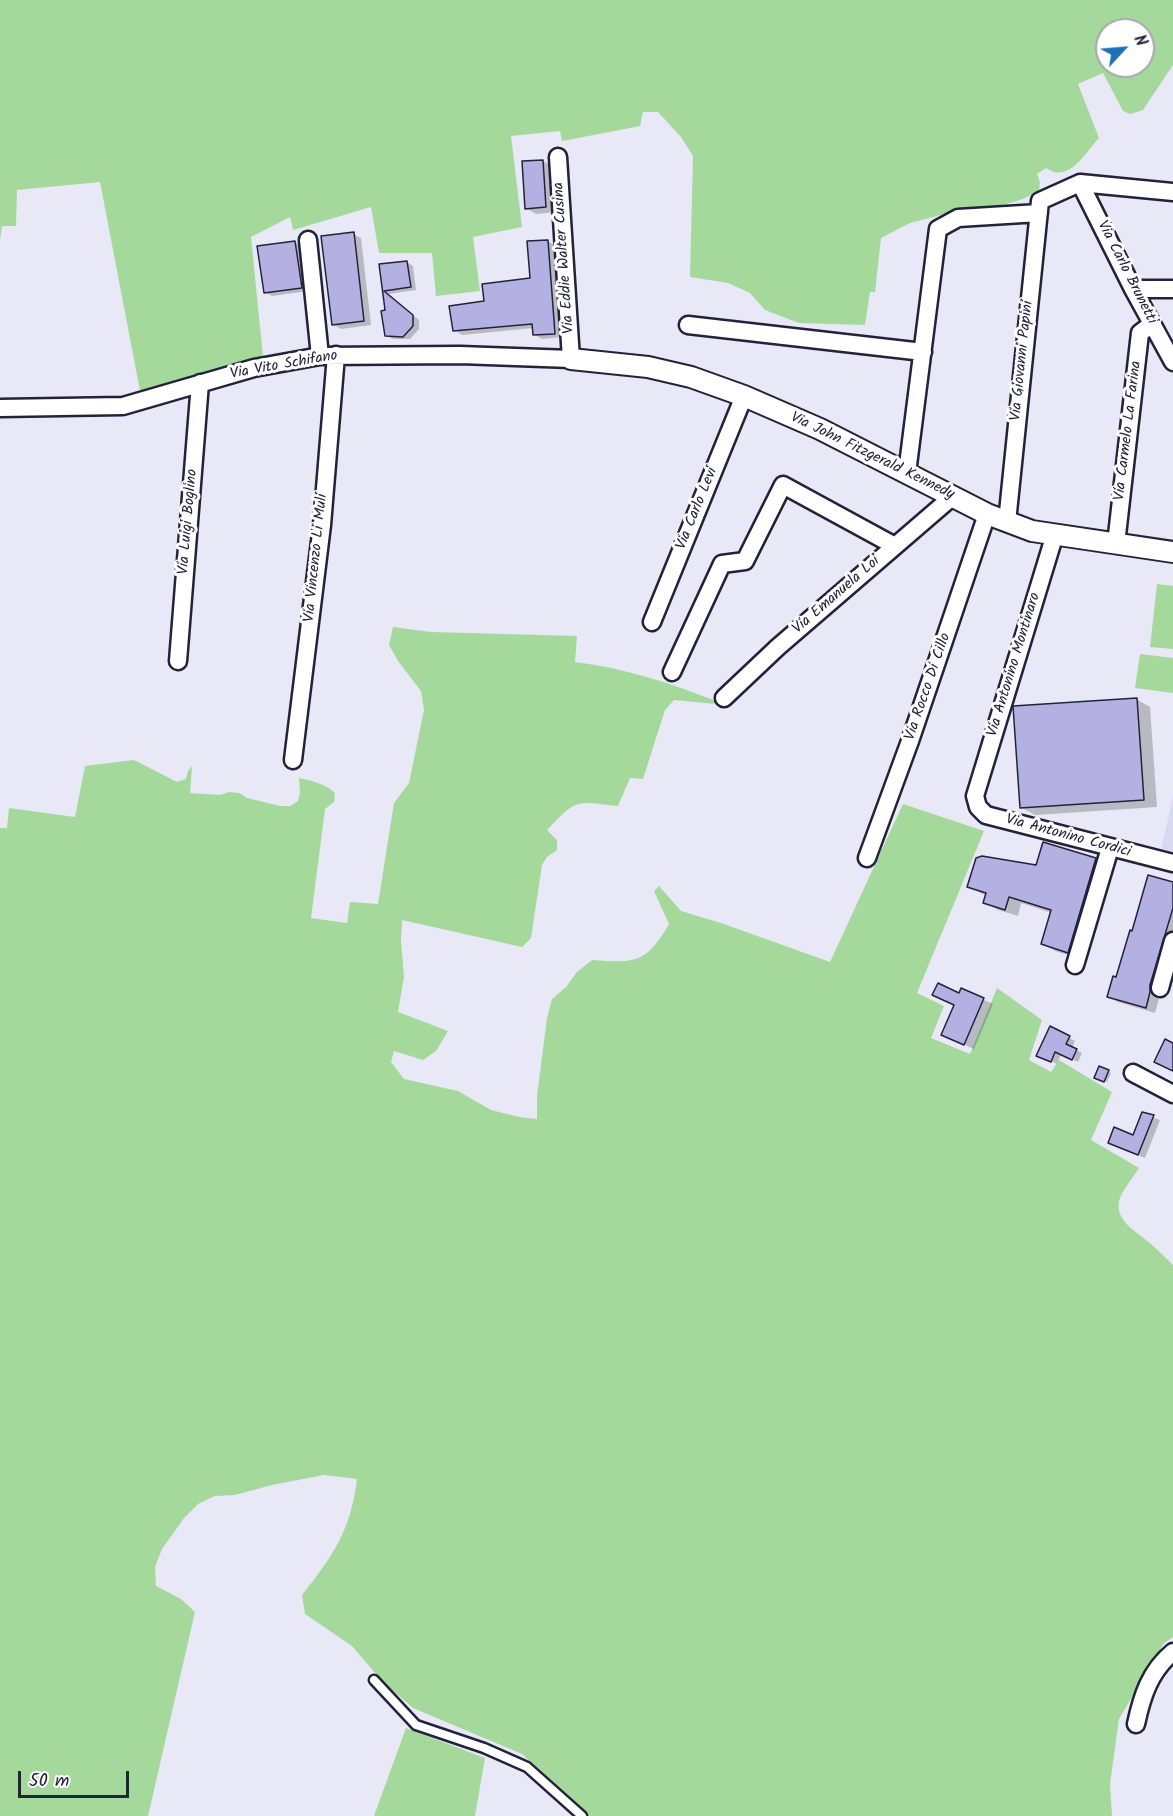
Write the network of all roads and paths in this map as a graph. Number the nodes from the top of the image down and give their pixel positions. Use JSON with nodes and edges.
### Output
{"nodes":[{"id":1,"x":558,"y":157,"type":"dead end"},
{"id":2,"x":1080,"y":183,"type":"junction"},
{"id":3,"x":1173,"y":192,"type":"edge"},
{"id":4,"x":1039,"y":207,"type":"junction"},
{"id":5,"x":308,"y":240,"type":"dead end"},
{"id":6,"x":1133,"y":289,"type":"junction"},
{"id":7,"x":1173,"y":289,"type":"edge"},
{"id":8,"x":1152,"y":324,"type":"junction"},
{"id":9,"x":688,"y":325,"type":"dead end"},
{"id":10,"x":923,"y":352,"type":"junction"},
{"id":11,"x":328,"y":355,"type":"junction"},
{"id":12,"x":571,"y":358,"type":"junction"},
{"id":13,"x":1173,"y":362,"type":"edge"},
{"id":14,"x":200,"y":383,"type":"junction"},
{"id":15,"x":744,"y":396,"type":"junction"},
{"id":16,"x":0,"y":408,"type":"edge"},
{"id":17,"x":907,"y":473,"type":"junction"},
{"id":18,"x":952,"y":496,"type":"junction"},
{"id":19,"x":987,"y":514,"type":"junction"},
{"id":20,"x":1007,"y":522,"type":"junction"},
{"id":21,"x":1055,"y":534,"type":"junction"},
{"id":22,"x":1116,"y":544,"type":"junction"},
{"id":23,"x":895,"y":546,"type":"junction"},
{"id":24,"x":1173,"y":552,"type":"edge"},
{"id":25,"x":652,"y":622,"type":"dead end"},
{"id":26,"x":178,"y":661,"type":"dead end"},
{"id":27,"x":672,"y":672,"type":"dead end"},
{"id":28,"x":724,"y":698,"type":"dead end"},
{"id":29,"x":293,"y":760,"type":"dead end"},
{"id":30,"x":975,"y":796,"type":"joint"},
{"id":31,"x":1110,"y":848,"type":"junction"},
{"id":32,"x":867,"y":858,"type":"dead end"},
{"id":33,"x":1173,"y":864,"type":"edge"},
{"id":34,"x":1173,"y":941,"type":"edge"},
{"id":35,"x":1075,"y":964,"type":"dead end"},
{"id":36,"x":1160,"y":988,"type":"dead end"},
{"id":37,"x":1133,"y":1073,"type":"dead end"},
{"id":38,"x":1173,"y":1094,"type":"edge"},
{"id":39,"x":1173,"y":1652,"type":"edge"},
{"id":40,"x":374,"y":1680,"type":"dead end"},
{"id":41,"x":1136,"y":1724,"type":"dead end"},
{"id":42,"x":582,"y":1816,"type":"edge"}],
"edges":[{"from":1,"to":12,"type":"street","name":"Via Eddie Walter Cusina"},
{"from":2,"to":3,"type":"street"},
{"from":2,"to":4,"type":"street"},
{"from":2,"to":6,"type":"street","name":"Via Carlo Brunetti"},
{"from":4,"to":10,"type":"street"},
{"from":4,"to":20,"type":"street","name":"Via Giovanni Papini"},
{"from":5,"to":11,"type":"street","name":"Via Vincenzo Li Muli"},
{"from":6,"to":7,"type":"street"},
{"from":6,"to":8,"type":"street","name":"Via Carlo Brunetti"},
{"from":8,"to":13,"type":"street","name":"Via Carlo Brunetti"},
{"from":8,"to":22,"type":"street","name":"Via Carmelo La Farina"},
{"from":9,"to":10,"type":"street"},
{"from":10,"to":17,"type":"street"},
{"from":11,"to":12,"type":"street","name":"Via Vito Schifano"},
{"from":11,"to":14,"type":"street","name":"Via Vito Schifano"},
{"from":11,"to":29,"type":"street","name":"Via Vincenzo Li Muli"},
{"from":12,"to":15,"type":"street","name":"Via John Fitzgerald Kennedy"},
{"from":14,"to":16,"type":"street","name":"Via Vito Schifano"},
{"from":14,"to":26,"type":"street","name":"Via Luigi Boglino"},
{"from":15,"to":17,"type":"street","name":"Via John Fitzgerald Kennedy"},
{"from":15,"to":25,"type":"street","name":"Via Carlo Levi"},
{"from":17,"to":18,"type":"street","name":"Via John Fitzgerald Kennedy"},
{"from":18,"to":19,"type":"street","name":"Via John Fitzgerald Kennedy"},
{"from":18,"to":23,"type":"street","name":"Via Emanuela Loi"},
{"from":19,"to":20,"type":"street","name":"Via John Fitzgerald Kennedy"},
{"from":19,"to":32,"type":"street","name":"Via Rocco Di Cillo"},
{"from":20,"to":21,"type":"street","name":"Via John Fitzgerald Kennedy"},
{"from":21,"to":22,"type":"street","name":"Via John Fitzgerald Kennedy"},
{"from":21,"to":30,"type":"street","name":"Via Antonino Montinaro"},
{"from":22,"to":24,"type":"street","name":"Via John Fitzgerald Kennedy"},
{"from":23,"to":27,"type":"street"},
{"from":23,"to":28,"type":"street","name":"Via Emanuela Loi"},
{"from":30,"to":31,"type":"street","name":"Via Antonino Cordici"},
{"from":31,"to":33,"type":"street","name":"Via Antonino Cordici"},
{"from":31,"to":35,"type":"street"},
{"from":34,"to":36,"type":"street"},
{"from":37,"to":38,"type":"street"},
{"from":39,"to":41,"type":"street"},
{"from":40,"to":42,"type":"lane"}]}
